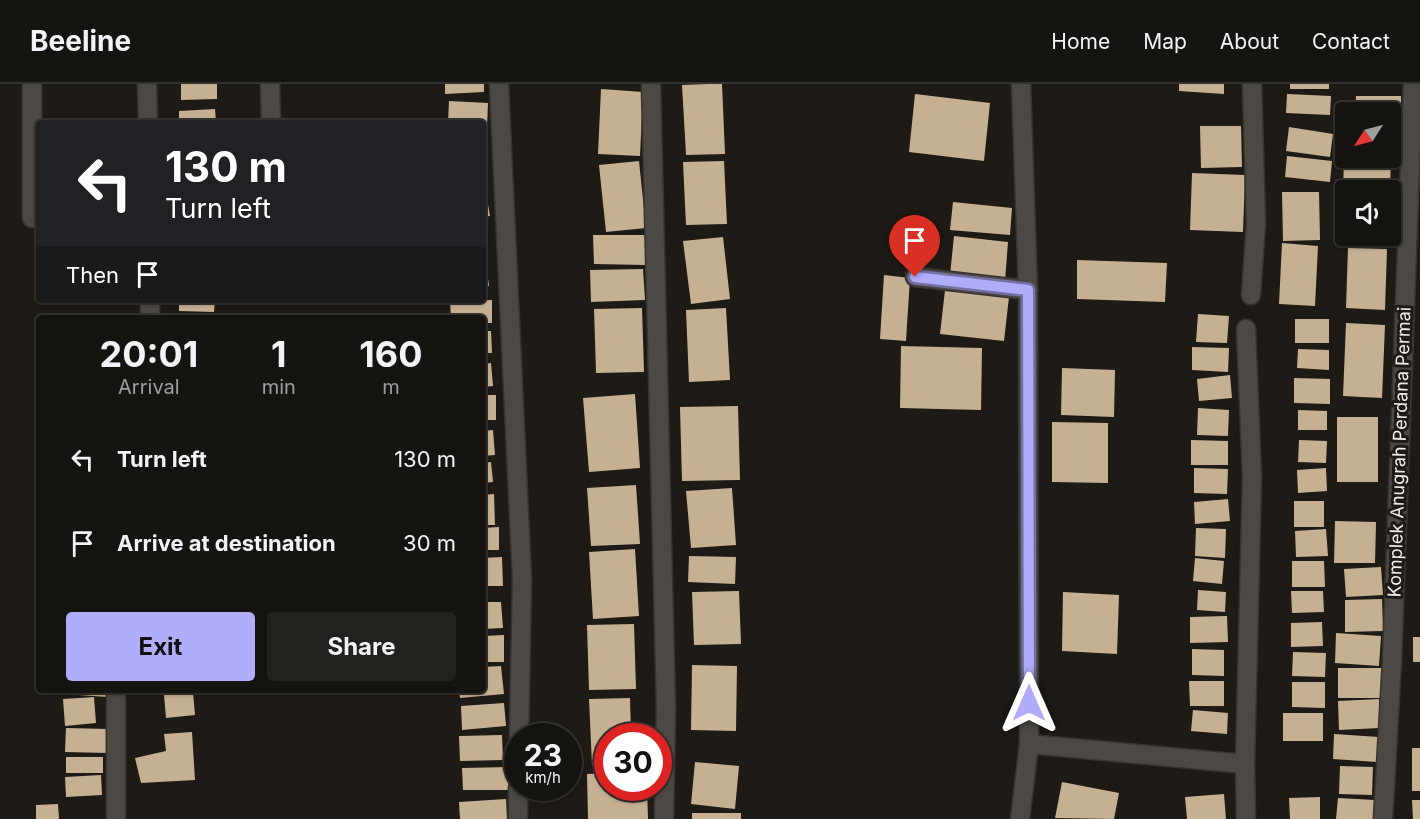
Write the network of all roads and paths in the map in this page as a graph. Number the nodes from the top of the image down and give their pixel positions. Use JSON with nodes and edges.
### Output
{"nodes":[{"id":1,"x":32,"y":84,"type":"edge"},
{"id":2,"x":147,"y":84,"type":"edge"},
{"id":3,"x":270,"y":84,"type":"edge"},
{"id":4,"x":499,"y":84,"type":"edge"},
{"id":5,"x":651,"y":84,"type":"edge"},
{"id":6,"x":1021,"y":84,"type":"edge"},
{"id":7,"x":1252,"y":84,"type":"edge"},
{"id":8,"x":1413,"y":84,"type":"edge"},
{"id":9,"x":148,"y":120,"type":"edge"},
{"id":10,"x":271,"y":120,"type":"edge"},
{"id":11,"x":32,"y":218,"type":"dead end"},
{"id":12,"x":915,"y":277,"type":"dead end"},
{"id":13,"x":1028,"y":290,"type":"junction"},
{"id":14,"x":1251,"y":295,"type":"dead end"},
{"id":15,"x":1246,"y":328,"type":"dead end"},
{"id":16,"x":116,"y":693,"type":"edge"},
{"id":17,"x":519,"y":723,"type":"edge"},
{"id":18,"x":1029,"y":744,"type":"junction"},
{"id":19,"x":1245,"y":764,"type":"junction"},
{"id":20,"x":518,"y":801,"type":"edge"},
{"id":21,"x":116,"y":819,"type":"edge"},
{"id":22,"x":518,"y":819,"type":"edge"},
{"id":23,"x":664,"y":819,"type":"edge"},
{"id":24,"x":1020,"y":819,"type":"edge"},
{"id":25,"x":1246,"y":819,"type":"edge"},
{"id":26,"x":1383,"y":819,"type":"edge"}],
"edges":[{"from":1,"to":11,"type":"street"},
{"from":2,"to":9,"type":"street"},
{"from":3,"to":10,"type":"street"},
{"from":4,"to":17,"type":"street"},
{"from":5,"to":23,"type":"street"},
{"from":6,"to":13,"type":"street"},
{"from":7,"to":14,"type":"street"},
{"from":8,"to":26,"type":"street","name":"Komplek Anugrah Perdana Permai"},
{"from":12,"to":13,"type":"street"},
{"from":13,"to":18,"type":"street"},
{"from":15,"to":19,"type":"street"},
{"from":16,"to":21,"type":"street"},
{"from":18,"to":19,"type":"street"},
{"from":18,"to":24,"type":"street"},
{"from":19,"to":25,"type":"street"},
{"from":20,"to":22,"type":"street"}]}
